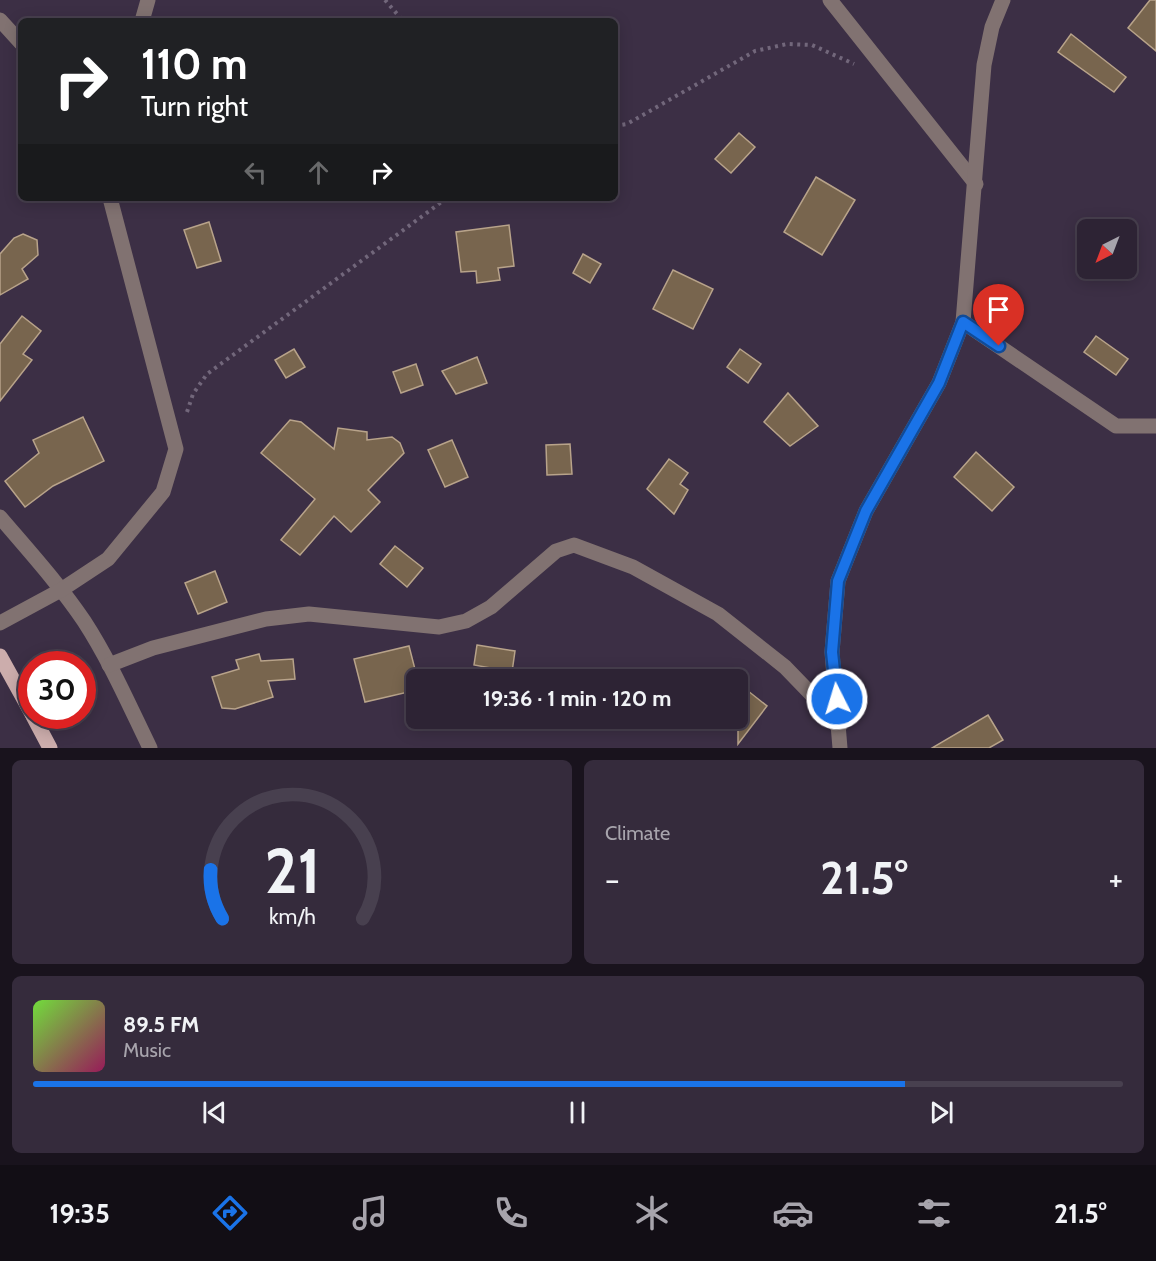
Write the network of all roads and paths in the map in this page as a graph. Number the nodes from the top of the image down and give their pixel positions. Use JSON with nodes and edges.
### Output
{"nodes":[{"id":1,"x":148,"y":0,"type":"edge"},
{"id":2,"x":385,"y":0,"type":"edge"},
{"id":3,"x":830,"y":0,"type":"edge"},
{"id":4,"x":1003,"y":0,"type":"edge"},
{"id":5,"x":143,"y":18,"type":"edge"},
{"id":6,"x":400,"y":18,"type":"edge"},
{"id":7,"x":0,"y":20,"type":"edge"},
{"id":8,"x":18,"y":40,"type":"edge"},
{"id":9,"x":859,"y":67,"type":"dead end"},
{"id":10,"x":618,"y":126,"type":"edge"},
{"id":11,"x":976,"y":184,"type":"junction"},
{"id":12,"x":111,"y":201,"type":"edge"},
{"id":13,"x":443,"y":201,"type":"edge"},
{"id":14,"x":963,"y":322,"type":"junction"},
{"id":15,"x":186,"y":416,"type":"dead end"},
{"id":16,"x":1156,"y":426,"type":"edge"},
{"id":17,"x":0,"y":517,"type":"edge"},
{"id":18,"x":61,"y":590,"type":"junction"},
{"id":19,"x":0,"y":623,"type":"edge"},
{"id":20,"x":0,"y":656,"type":"edge"},
{"id":21,"x":110,"y":665,"type":"junction"},
{"id":22,"x":18,"y":689,"type":"edge"},
{"id":23,"x":839,"y":728,"type":"junction"},
{"id":24,"x":40,"y":729,"type":"edge"},
{"id":25,"x":50,"y":748,"type":"edge"},
{"id":26,"x":150,"y":748,"type":"edge"},
{"id":27,"x":840,"y":748,"type":"edge"}],
"edges":[{"from":1,"to":5,"type":"street"},
{"from":2,"to":6,"type":"path"},
{"from":3,"to":11,"type":"street"},
{"from":4,"to":11,"type":"street"},
{"from":7,"to":8,"type":"street"},
{"from":9,"to":10,"type":"path"},
{"from":11,"to":14,"type":"street"},
{"from":12,"to":18,"type":"street"},
{"from":13,"to":15,"type":"path"},
{"from":14,"to":16,"type":"street"},
{"from":14,"to":23,"type":"street"},
{"from":17,"to":18,"type":"street"},
{"from":18,"to":19,"type":"street"},
{"from":18,"to":21,"type":"street"},
{"from":20,"to":22,"type":"main road"},
{"from":21,"to":23,"type":"street"},
{"from":21,"to":26,"type":"street"},
{"from":23,"to":27,"type":"street"},
{"from":24,"to":25,"type":"main road"}]}
